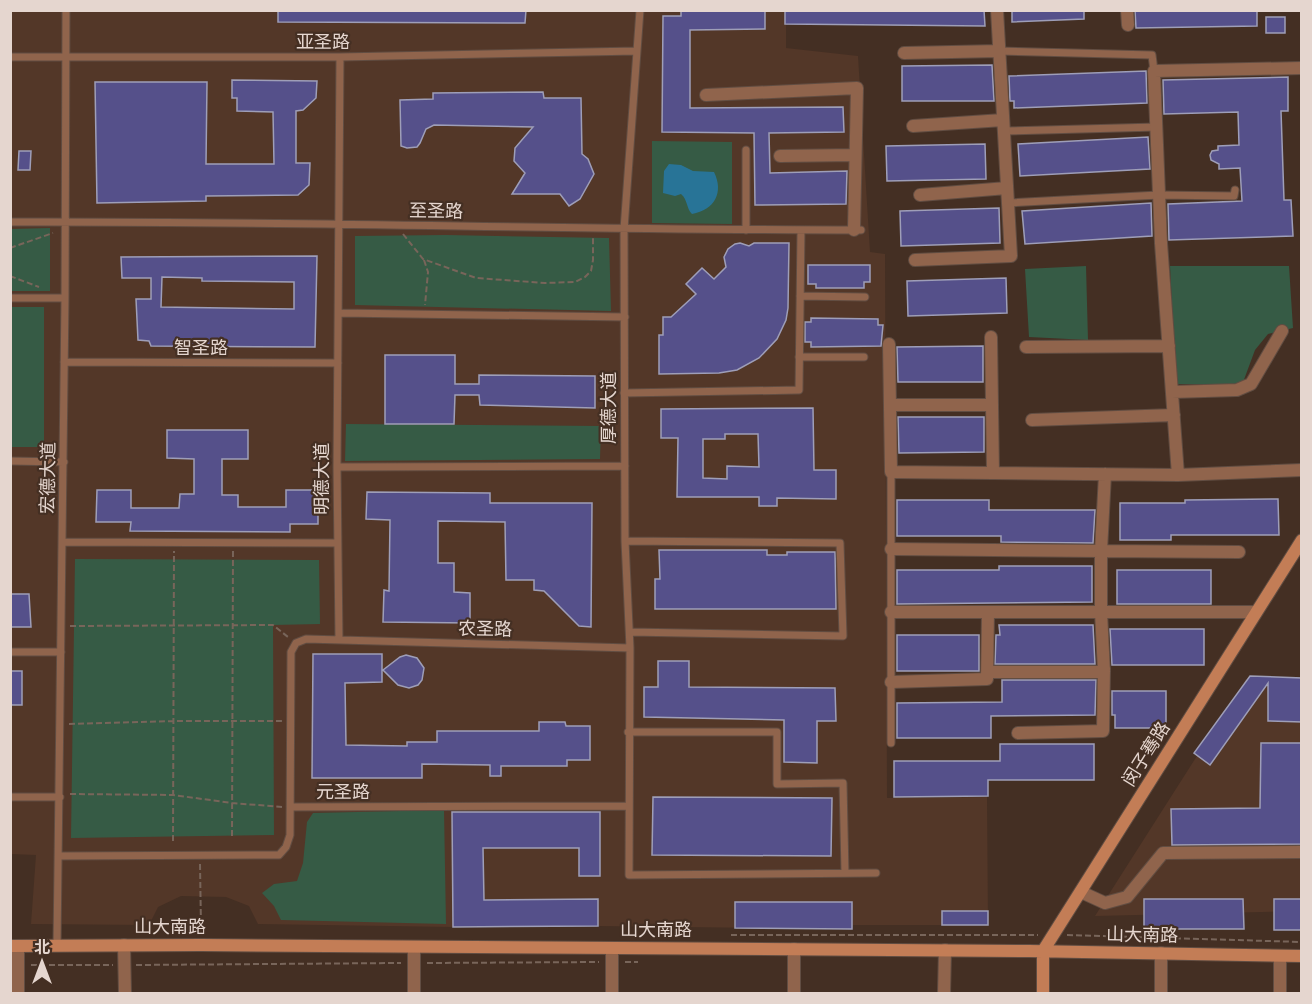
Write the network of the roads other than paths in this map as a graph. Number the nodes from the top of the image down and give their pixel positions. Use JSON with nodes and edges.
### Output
{"nodes":[{"id":1,"x":66,"y":10,"type":"edge"},
{"id":2,"x":640,"y":10,"type":"edge"},
{"id":3,"x":997,"y":10,"type":"edge"},
{"id":4,"x":1127,"y":10,"type":"edge"},
{"id":5,"x":1128,"y":25,"type":"dead end"},
{"id":6,"x":637,"y":51,"type":"junction"},
{"id":7,"x":999,"y":51,"type":"junction"},
{"id":8,"x":904,"y":53,"type":"dead end"},
{"id":9,"x":10,"y":57,"type":"edge"},
{"id":10,"x":66,"y":57,"type":"junction"},
{"id":11,"x":340,"y":57,"type":"junction"},
{"id":12,"x":1302,"y":68,"type":"edge"},
{"id":13,"x":1154,"y":71,"type":"junction"},
{"id":14,"x":706,"y":94,"type":"dead end"},
{"id":15,"x":913,"y":126,"type":"dead end"},
{"id":16,"x":1003,"y":126,"type":"junction"},
{"id":17,"x":1157,"y":127,"type":"junction"},
{"id":18,"x":746,"y":150,"type":"dead end"},
{"id":19,"x":855,"y":155,"type":"junction"},
{"id":20,"x":780,"y":156,"type":"dead end"},
{"id":21,"x":1007,"y":188,"type":"junction"},
{"id":22,"x":1235,"y":190,"type":"dead end"},
{"id":23,"x":920,"y":195,"type":"dead end"},
{"id":24,"x":1159,"y":195,"type":"junction"},
{"id":25,"x":1008,"y":203,"type":"junction"},
{"id":26,"x":10,"y":222,"type":"edge"},
{"id":27,"x":340,"y":224,"type":"junction"},
{"id":28,"x":66,"y":225,"type":"junction"},
{"id":29,"x":624,"y":229,"type":"junction"},
{"id":30,"x":746,"y":230,"type":"junction"},
{"id":31,"x":801,"y":230,"type":"junction"},
{"id":32,"x":857,"y":230,"type":"joint"},
{"id":33,"x":915,"y":260,"type":"dead end"},
{"id":34,"x":800,"y":296,"type":"junction"},
{"id":35,"x":10,"y":297,"type":"edge"},
{"id":36,"x":865,"y":297,"type":"dead end"},
{"id":37,"x":65,"y":298,"type":"junction"},
{"id":38,"x":340,"y":313,"type":"junction"},
{"id":39,"x":625,"y":317,"type":"junction"},
{"id":40,"x":1282,"y":331,"type":"dead end"},
{"id":41,"x":991,"y":338,"type":"dead end"},
{"id":42,"x":889,"y":344,"type":"dead end"},
{"id":43,"x":1169,"y":346,"type":"junction"},
{"id":44,"x":1026,"y":348,"type":"dead end"},
{"id":45,"x":799,"y":357,"type":"junction"},
{"id":46,"x":864,"y":357,"type":"dead end"},
{"id":47,"x":64,"y":362,"type":"junction"},
{"id":48,"x":338,"y":363,"type":"junction"},
{"id":49,"x":1172,"y":392,"type":"junction"},
{"id":50,"x":624,"y":393,"type":"junction"},
{"id":51,"x":890,"y":405,"type":"junction"},
{"id":52,"x":992,"y":405,"type":"junction"},
{"id":53,"x":1174,"y":415,"type":"junction"},
{"id":54,"x":1032,"y":420,"type":"dead end"},
{"id":55,"x":10,"y":461,"type":"edge"},
{"id":56,"x":64,"y":462,"type":"junction"},
{"id":57,"x":625,"y":466,"type":"junction"},
{"id":58,"x":337,"y":467,"type":"junction"},
{"id":59,"x":1302,"y":470,"type":"edge"},
{"id":60,"x":891,"y":472,"type":"junction"},
{"id":61,"x":993,"y":473,"type":"junction"},
{"id":62,"x":1105,"y":474,"type":"junction"},
{"id":63,"x":1178,"y":475,"type":"junction"},
{"id":64,"x":1302,"y":540,"type":"edge"},
{"id":65,"x":625,"y":541,"type":"junction"},
{"id":66,"x":62,"y":542,"type":"junction"},
{"id":67,"x":337,"y":543,"type":"junction"},
{"id":68,"x":891,"y":549,"type":"junction"},
{"id":69,"x":1101,"y":550,"type":"junction"},
{"id":70,"x":1239,"y":552,"type":"dead end"},
{"id":71,"x":891,"y":612,"type":"junction"},
{"id":72,"x":988,"y":612,"type":"junction"},
{"id":73,"x":1101,"y":612,"type":"junction"},
{"id":74,"x":1256,"y":612,"type":"junction"},
{"id":75,"x":630,"y":632,"type":"junction"},
{"id":76,"x":339,"y":640,"type":"junction"},
{"id":77,"x":630,"y":648,"type":"junction"},
{"id":78,"x":10,"y":652,"type":"edge"},
{"id":79,"x":61,"y":652,"type":"junction"},
{"id":80,"x":1104,"y":668,"type":"junction"},
{"id":81,"x":987,"y":672,"type":"junction"},
{"id":82,"x":891,"y":682,"type":"junction"},
{"id":83,"x":628,"y":732,"type":"junction"},
{"id":84,"x":1018,"y":733,"type":"dead end"},
{"id":85,"x":891,"y":743,"type":"dead end"},
{"id":86,"x":10,"y":797,"type":"edge"},
{"id":87,"x":60,"y":797,"type":"junction"},
{"id":88,"x":291,"y":807,"type":"junction"},
{"id":89,"x":628,"y":807,"type":"junction"},
{"id":90,"x":1302,"y":852,"type":"edge"},
{"id":91,"x":58,"y":856,"type":"junction"},
{"id":92,"x":845,"y":873,"type":"junction"},
{"id":93,"x":876,"y":873,"type":"dead end"},
{"id":94,"x":1081,"y":892,"type":"junction"},
{"id":95,"x":57,"y":945,"type":"junction"},
{"id":96,"x":124,"y":945,"type":"junction"},
{"id":97,"x":14,"y":946,"type":"edge"},
{"id":98,"x":414,"y":947,"type":"junction"},
{"id":99,"x":612,"y":948,"type":"junction"},
{"id":100,"x":794,"y":949,"type":"junction"},
{"id":101,"x":945,"y":950,"type":"junction"},
{"id":102,"x":1043,"y":951,"type":"junction"},
{"id":103,"x":1161,"y":953,"type":"junction"},
{"id":104,"x":1280,"y":956,"type":"junction"},
{"id":105,"x":1302,"y":956,"type":"edge"},
{"id":106,"x":18,"y":993,"type":"edge"},
{"id":107,"x":125,"y":993,"type":"edge"},
{"id":108,"x":414,"y":993,"type":"edge"},
{"id":109,"x":612,"y":993,"type":"edge"},
{"id":110,"x":794,"y":993,"type":"edge"},
{"id":111,"x":944,"y":993,"type":"edge"},
{"id":112,"x":1043,"y":993,"type":"edge"},
{"id":113,"x":1161,"y":993,"type":"edge"},
{"id":114,"x":1280,"y":993,"type":"edge"}],
"edges":[{"from":1,"to":10,"type":"lane","name":"宏德大道"},
{"from":2,"to":6,"type":"lane","name":"厚德大道"},
{"from":3,"to":7,"type":"street"},
{"from":4,"to":5,"type":"street"},
{"from":6,"to":11,"type":"lane","name":"亚圣路"},
{"from":6,"to":29,"type":"lane","name":"厚德大道"},
{"from":7,"to":8,"type":"street"},
{"from":7,"to":13,"type":"lane"},
{"from":7,"to":16,"type":"street"},
{"from":9,"to":10,"type":"lane","name":"亚圣路"},
{"from":10,"to":11,"type":"lane","name":"亚圣路"},
{"from":10,"to":28,"type":"lane","name":"宏德大道"},
{"from":11,"to":27,"type":"lane","name":"明德大道"},
{"from":12,"to":13,"type":"street"},
{"from":13,"to":17,"type":"street"},
{"from":14,"to":19,"type":"street"},
{"from":15,"to":16,"type":"street"},
{"from":16,"to":17,"type":"lane"},
{"from":16,"to":21,"type":"street"},
{"from":17,"to":24,"type":"street"},
{"from":18,"to":30,"type":"lane"},
{"from":19,"to":20,"type":"street"},
{"from":19,"to":32,"type":"street"},
{"from":21,"to":23,"type":"street"},
{"from":21,"to":25,"type":"street"},
{"from":22,"to":24,"type":"lane"},
{"from":24,"to":25,"type":"lane"},
{"from":24,"to":43,"type":"street"},
{"from":25,"to":33,"type":"street"},
{"from":26,"to":28,"type":"lane","name":"至圣路"},
{"from":27,"to":28,"type":"lane","name":"至圣路"},
{"from":27,"to":29,"type":"lane","name":"至圣路"},
{"from":27,"to":38,"type":"lane","name":"明德大道"},
{"from":28,"to":37,"type":"lane","name":"宏德大道"},
{"from":29,"to":30,"type":"lane","name":"至圣路"},
{"from":29,"to":39,"type":"lane","name":"厚德大道"},
{"from":30,"to":31,"type":"lane","name":"至圣路"},
{"from":31,"to":32,"type":"lane","name":"至圣路"},
{"from":31,"to":34,"type":"lane"},
{"from":34,"to":36,"type":"lane"},
{"from":34,"to":45,"type":"lane"},
{"from":35,"to":37,"type":"lane"},
{"from":37,"to":47,"type":"lane","name":"宏德大道"},
{"from":38,"to":39,"type":"lane"},
{"from":38,"to":48,"type":"lane","name":"明德大道"},
{"from":39,"to":50,"type":"lane","name":"厚德大道"},
{"from":40,"to":49,"type":"street"},
{"from":41,"to":52,"type":"street"},
{"from":42,"to":51,"type":"street"},
{"from":43,"to":44,"type":"street"},
{"from":43,"to":49,"type":"street"},
{"from":45,"to":46,"type":"lane"},
{"from":45,"to":50,"type":"lane"},
{"from":47,"to":48,"type":"lane","name":"智圣路"},
{"from":47,"to":56,"type":"lane","name":"宏德大道"},
{"from":48,"to":58,"type":"lane","name":"明德大道"},
{"from":49,"to":53,"type":"street"},
{"from":50,"to":57,"type":"lane","name":"厚德大道"},
{"from":51,"to":52,"type":"street"},
{"from":51,"to":60,"type":"street"},
{"from":52,"to":61,"type":"street"},
{"from":53,"to":54,"type":"street"},
{"from":53,"to":63,"type":"street"},
{"from":55,"to":56,"type":"lane"},
{"from":56,"to":66,"type":"lane","name":"宏德大道"},
{"from":57,"to":58,"type":"lane"},
{"from":57,"to":65,"type":"lane","name":"厚德大道"},
{"from":58,"to":67,"type":"lane","name":"明德大道"},
{"from":59,"to":63,"type":"street"},
{"from":60,"to":61,"type":"street"},
{"from":60,"to":68,"type":"lane"},
{"from":61,"to":62,"type":"street"},
{"from":62,"to":63,"type":"street"},
{"from":62,"to":69,"type":"street"},
{"from":64,"to":74,"type":"main road","name":"闵子骞路"},
{"from":65,"to":75,"type":"lane","name":"厚德大道"},
{"from":65,"to":75,"type":"lane"},
{"from":66,"to":67,"type":"lane"},
{"from":66,"to":79,"type":"lane","name":"宏德大道"},
{"from":67,"to":76,"type":"lane","name":"明德大道"},
{"from":68,"to":69,"type":"street"},
{"from":68,"to":71,"type":"lane"},
{"from":69,"to":70,"type":"street"},
{"from":69,"to":73,"type":"street"},
{"from":71,"to":72,"type":"street"},
{"from":71,"to":82,"type":"lane"},
{"from":72,"to":73,"type":"street"},
{"from":72,"to":81,"type":"street"},
{"from":73,"to":74,"type":"street"},
{"from":73,"to":80,"type":"street"},
{"from":74,"to":94,"type":"main road","name":"闵子骞路"},
{"from":75,"to":77,"type":"lane","name":"厚德大道"},
{"from":76,"to":77,"type":"lane","name":"农圣路"},
{"from":76,"to":88,"type":"lane"},
{"from":77,"to":83,"type":"lane","name":"厚德大道"},
{"from":78,"to":79,"type":"lane"},
{"from":79,"to":87,"type":"lane","name":"宏德大道"},
{"from":80,"to":81,"type":"street"},
{"from":80,"to":84,"type":"street"},
{"from":81,"to":82,"type":"street"},
{"from":82,"to":85,"type":"lane"},
{"from":83,"to":89,"type":"lane","name":"厚德大道"},
{"from":83,"to":92,"type":"lane"},
{"from":86,"to":87,"type":"lane"},
{"from":87,"to":91,"type":"lane","name":"宏德大道"},
{"from":88,"to":89,"type":"lane","name":"元圣路"},
{"from":88,"to":91,"type":"lane"},
{"from":89,"to":92,"type":"lane","name":"厚德大道"},
{"from":90,"to":94,"type":"street"},
{"from":91,"to":95,"type":"lane","name":"宏德大道"},
{"from":92,"to":93,"type":"lane"},
{"from":94,"to":102,"type":"main road","name":"闵子骞路"},
{"from":95,"to":96,"type":"main road","name":"山大南路"},
{"from":95,"to":97,"type":"main road","name":"山大南路"},
{"from":96,"to":98,"type":"main road","name":"山大南路"},
{"from":96,"to":107,"type":"street"},
{"from":97,"to":106,"type":"street"},
{"from":98,"to":99,"type":"main road","name":"山大南路"},
{"from":98,"to":108,"type":"street"},
{"from":99,"to":100,"type":"main road","name":"山大南路"},
{"from":99,"to":109,"type":"street"},
{"from":100,"to":101,"type":"main road","name":"山大南路"},
{"from":100,"to":110,"type":"street"},
{"from":101,"to":102,"type":"main road","name":"山大南路"},
{"from":101,"to":111,"type":"street"},
{"from":102,"to":103,"type":"main road","name":"山大南路"},
{"from":102,"to":112,"type":"main road"},
{"from":103,"to":104,"type":"main road","name":"山大南路"},
{"from":103,"to":113,"type":"street"},
{"from":104,"to":105,"type":"main road","name":"山大南路"},
{"from":104,"to":114,"type":"street"}]}
